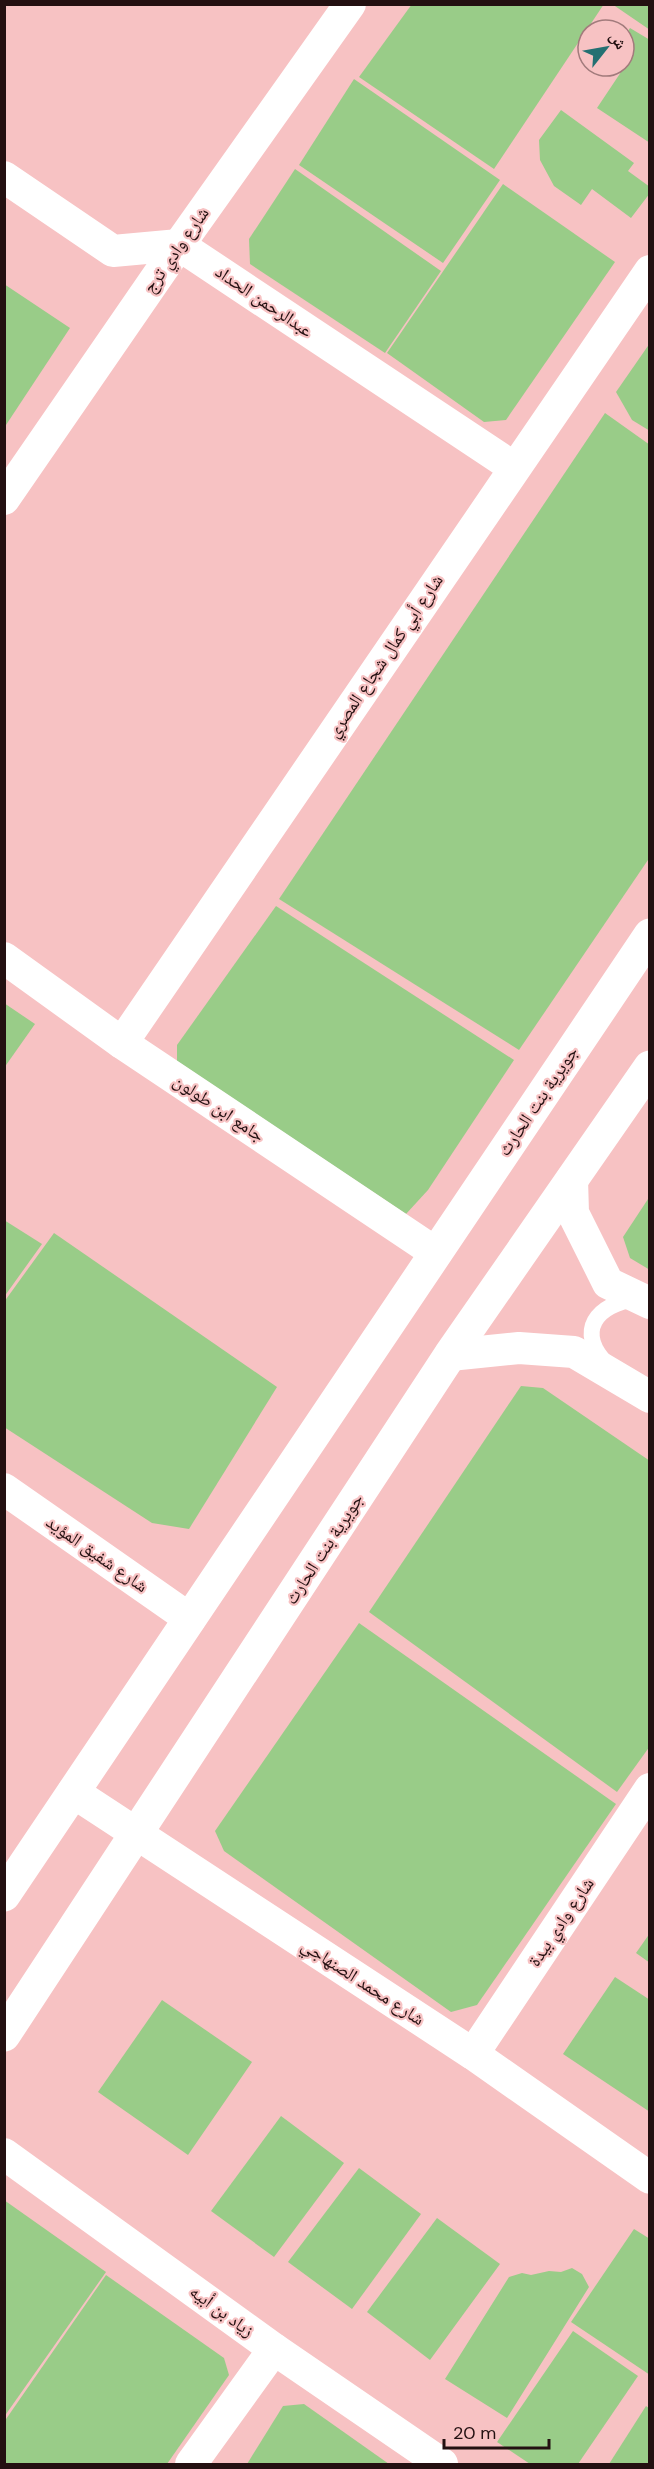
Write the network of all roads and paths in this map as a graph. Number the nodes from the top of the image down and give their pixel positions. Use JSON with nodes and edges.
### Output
{"nodes":[{"id":1,"x":344,"y":7,"type":"edge"},
{"id":2,"x":4,"y":177,"type":"edge"},
{"id":3,"x":179,"y":245,"type":"junction"},
{"id":4,"x":650,"y":272,"type":"edge"},
{"id":5,"x":513,"y":468,"type":"junction"},
{"id":6,"x":4,"y":499,"type":"edge"},
{"id":7,"x":650,"y":935,"type":"edge"},
{"id":8,"x":4,"y":958,"type":"edge"},
{"id":9,"x":122,"y":1043,"type":"junction"},
{"id":10,"x":650,"y":1067,"type":"edge"},
{"id":11,"x":572,"y":1179,"type":"junction"},
{"id":12,"x":436,"y":1253,"type":"junction"},
{"id":13,"x":646,"y":1300,"type":"edge"},
{"id":14,"x":450,"y":1355,"type":"junction"},
{"id":15,"x":623,"y":1379,"type":"junction"},
{"id":16,"x":650,"y":1397,"type":"edge"},
{"id":17,"x":4,"y":1489,"type":"edge"},
{"id":18,"x":190,"y":1619,"type":"junction"},
{"id":19,"x":650,"y":1789,"type":"edge"},
{"id":20,"x":73,"y":1792,"type":"junction"},
{"id":21,"x":137,"y":1834,"type":"junction"},
{"id":22,"x":4,"y":1895,"type":"edge"},
{"id":23,"x":4,"y":2035,"type":"edge"},
{"id":24,"x":473,"y":2054,"type":"junction"},
{"id":25,"x":4,"y":2154,"type":"edge"},
{"id":26,"x":650,"y":2178,"type":"edge"},
{"id":27,"x":274,"y":2349,"type":"junction"},
{"id":28,"x":191,"y":2464,"type":"edge"},
{"id":29,"x":442,"y":2464,"type":"edge"}],
"edges":[{"from":1,"to":3,"type":"street","name":"شارع وادي ترج"},
{"from":2,"to":3,"type":"street"},
{"from":3,"to":5,"type":"street","name":"عبدالرحمن الحداد"},
{"from":3,"to":6,"type":"street","name":"شارع وادي ترج"},
{"from":4,"to":5,"type":"street","name":"شارع أبي كمال شجاع المصري"},
{"from":5,"to":9,"type":"street","name":"شارع أبي كمال شجاع المصري"},
{"from":7,"to":12,"type":"street","name":"جويرية بنت الحارث"},
{"from":8,"to":9,"type":"street","name":"جامع ابن طولون"},
{"from":9,"to":12,"type":"street","name":"جامع ابن طولون"},
{"from":10,"to":11,"type":"street","name":"جويرية بنت الحارث"},
{"from":11,"to":13,"type":"street"},
{"from":11,"to":14,"type":"street","name":"جويرية بنت الحارث"},
{"from":12,"to":18,"type":"street","name":"جويرية بنت الحارث"},
{"from":13,"to":15,"type":"lane"},
{"from":14,"to":15,"type":"street"},
{"from":14,"to":21,"type":"street","name":"جويرية بنت الحارث"},
{"from":15,"to":16,"type":"street"},
{"from":17,"to":18,"type":"street","name":"شارع شفيق المؤيد"},
{"from":18,"to":20,"type":"street","name":"جويرية بنت الحارث"},
{"from":19,"to":24,"type":"street","name":"شارع وادي بيدة"},
{"from":20,"to":21,"type":"street","name":"شارع محمد الصنهاجي"},
{"from":20,"to":22,"type":"street","name":"جويرية بنت الحارث"},
{"from":21,"to":23,"type":"street","name":"جويرية بنت الحارث"},
{"from":21,"to":24,"type":"street","name":"شارع محمد الصنهاجي"},
{"from":24,"to":26,"type":"street","name":"شارع محمد الصنهاجي"},
{"from":25,"to":27,"type":"street","name":"زياد بن أبيه"},
{"from":27,"to":28,"type":"street"},
{"from":27,"to":29,"type":"street","name":"زياد بن أبيه"}]}
